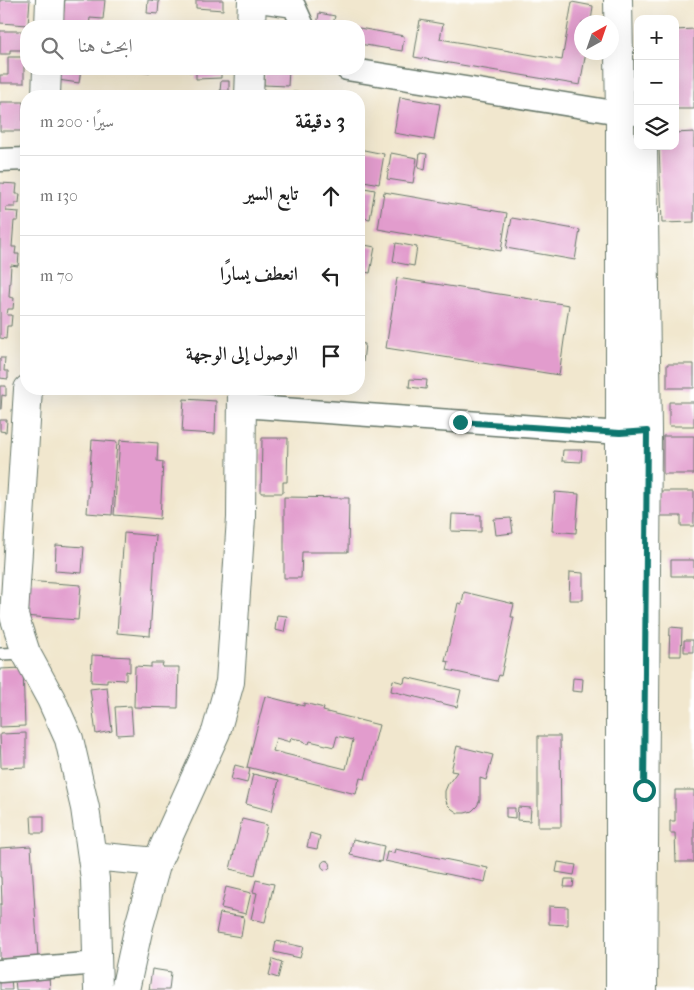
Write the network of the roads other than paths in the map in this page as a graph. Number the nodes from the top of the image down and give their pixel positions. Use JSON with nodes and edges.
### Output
{"nodes":[{"id":1,"x":50,"y":0,"type":"edge"},
{"id":2,"x":252,"y":0,"type":"edge"},
{"id":3,"x":618,"y":0,"type":"edge"},
{"id":4,"x":636,"y":0,"type":"edge"},
{"id":5,"x":637,"y":15,"type":"edge"},
{"id":6,"x":49,"y":20,"type":"edge"},
{"id":7,"x":251,"y":20,"type":"edge"},
{"id":8,"x":300,"y":20,"type":"edge"},
{"id":9,"x":365,"y":72,"type":"edge"},
{"id":10,"x":47,"y":75,"type":"edge"},
{"id":11,"x":250,"y":75,"type":"edge"},
{"id":12,"x":46,"y":90,"type":"edge"},
{"id":13,"x":249,"y":90,"type":"edge"},
{"id":14,"x":629,"y":114,"type":"edge"},
{"id":15,"x":643,"y":150,"type":"edge"},
{"id":16,"x":20,"y":159,"type":"edge"},
{"id":17,"x":0,"y":160,"type":"edge"},
{"id":18,"x":28,"y":395,"type":"edge"},
{"id":19,"x":242,"y":397,"type":"edge"},
{"id":20,"x":647,"y":431,"type":"junction"},
{"id":21,"x":620,"y":433,"type":"junction"},
{"id":22,"x":13,"y":653,"type":"edge"},
{"id":23,"x":92,"y":856,"type":"junction"},
{"id":24,"x":157,"y":862,"type":"junction"},
{"id":25,"x":98,"y":963,"type":"junction"},
{"id":26,"x":0,"y":971,"type":"edge"},
{"id":27,"x":98,"y":990,"type":"edge"},
{"id":28,"x":125,"y":990,"type":"edge"},
{"id":29,"x":620,"y":990,"type":"edge"},
{"id":30,"x":643,"y":990,"type":"edge"}],
"edges":[{"from":1,"to":6,"type":"street"},
{"from":2,"to":7,"type":"street"},
{"from":2,"to":8,"type":"street"},
{"from":3,"to":14,"type":"street"},
{"from":4,"to":5,"type":"street"},
{"from":9,"to":14,"type":"street"},
{"from":10,"to":12,"type":"street"},
{"from":11,"to":13,"type":"street"},
{"from":14,"to":21,"type":"street"},
{"from":15,"to":20,"type":"street"},
{"from":16,"to":17,"type":"street"},
{"from":18,"to":22,"type":"street"},
{"from":19,"to":21,"type":"street"},
{"from":19,"to":24,"type":"street"},
{"from":20,"to":21,"type":"street"},
{"from":20,"to":30,"type":"street"},
{"from":21,"to":29,"type":"street"},
{"from":22,"to":23,"type":"street"},
{"from":23,"to":24,"type":"street"},
{"from":23,"to":25,"type":"street"},
{"from":24,"to":28,"type":"street"},
{"from":25,"to":26,"type":"street"},
{"from":25,"to":27,"type":"street"}]}
